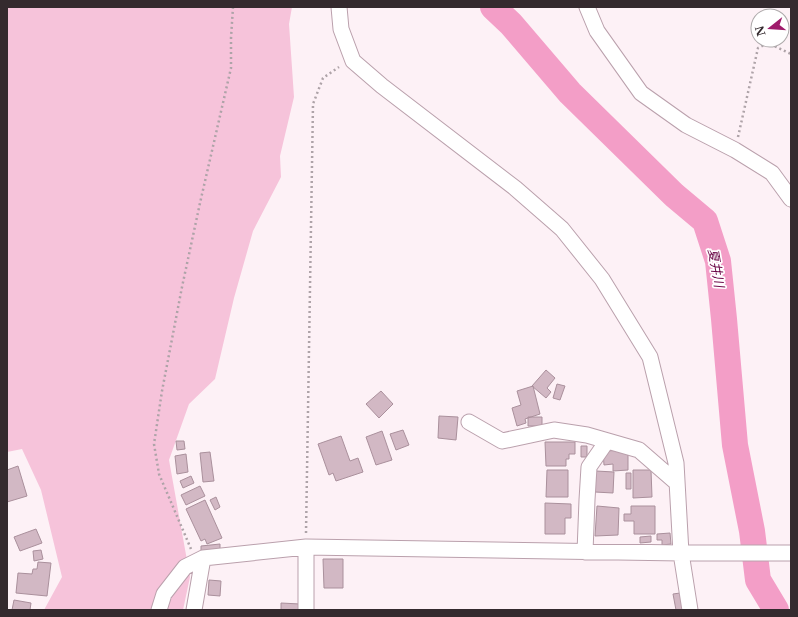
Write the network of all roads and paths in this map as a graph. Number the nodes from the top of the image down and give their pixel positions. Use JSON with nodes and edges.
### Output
{"nodes":[{"id":1,"x":233,"y":7,"type":"edge"},
{"id":2,"x":339,"y":7,"type":"edge"},
{"id":3,"x":587,"y":7,"type":"edge"},
{"id":4,"x":791,"y":54,"type":"edge"},
{"id":5,"x":353,"y":61,"type":"junction"},
{"id":6,"x":735,"y":150,"type":"junction"},
{"id":7,"x":791,"y":199,"type":"edge"},
{"id":8,"x":470,"y":422,"type":"dead end"},
{"id":9,"x":607,"y":441,"type":"junction"},
{"id":10,"x":677,"y":483,"type":"junction"},
{"id":11,"x":306,"y":547,"type":"junction"},
{"id":12,"x":586,"y":552,"type":"junction"},
{"id":13,"x":681,"y":553,"type":"junction"},
{"id":14,"x":791,"y":553,"type":"edge"},
{"id":15,"x":200,"y":560,"type":"junction"},
{"id":16,"x":159,"y":610,"type":"edge"},
{"id":17,"x":194,"y":610,"type":"edge"},
{"id":18,"x":306,"y":610,"type":"edge"},
{"id":19,"x":690,"y":610,"type":"edge"}],
"edges":[{"from":1,"to":15,"type":"path"},
{"from":2,"to":5,"type":"street"},
{"from":3,"to":6,"type":"street"},
{"from":4,"to":6,"type":"path"},
{"from":5,"to":10,"type":"street"},
{"from":5,"to":11,"type":"path"},
{"from":6,"to":7,"type":"street"},
{"from":8,"to":9,"type":"street"},
{"from":9,"to":10,"type":"street"},
{"from":9,"to":12,"type":"street"},
{"from":10,"to":13,"type":"street"},
{"from":11,"to":12,"type":"street"},
{"from":11,"to":15,"type":"street"},
{"from":11,"to":18,"type":"street"},
{"from":12,"to":13,"type":"street"},
{"from":13,"to":14,"type":"street"},
{"from":13,"to":19,"type":"street"},
{"from":15,"to":16,"type":"street"},
{"from":15,"to":17,"type":"street"}]}
